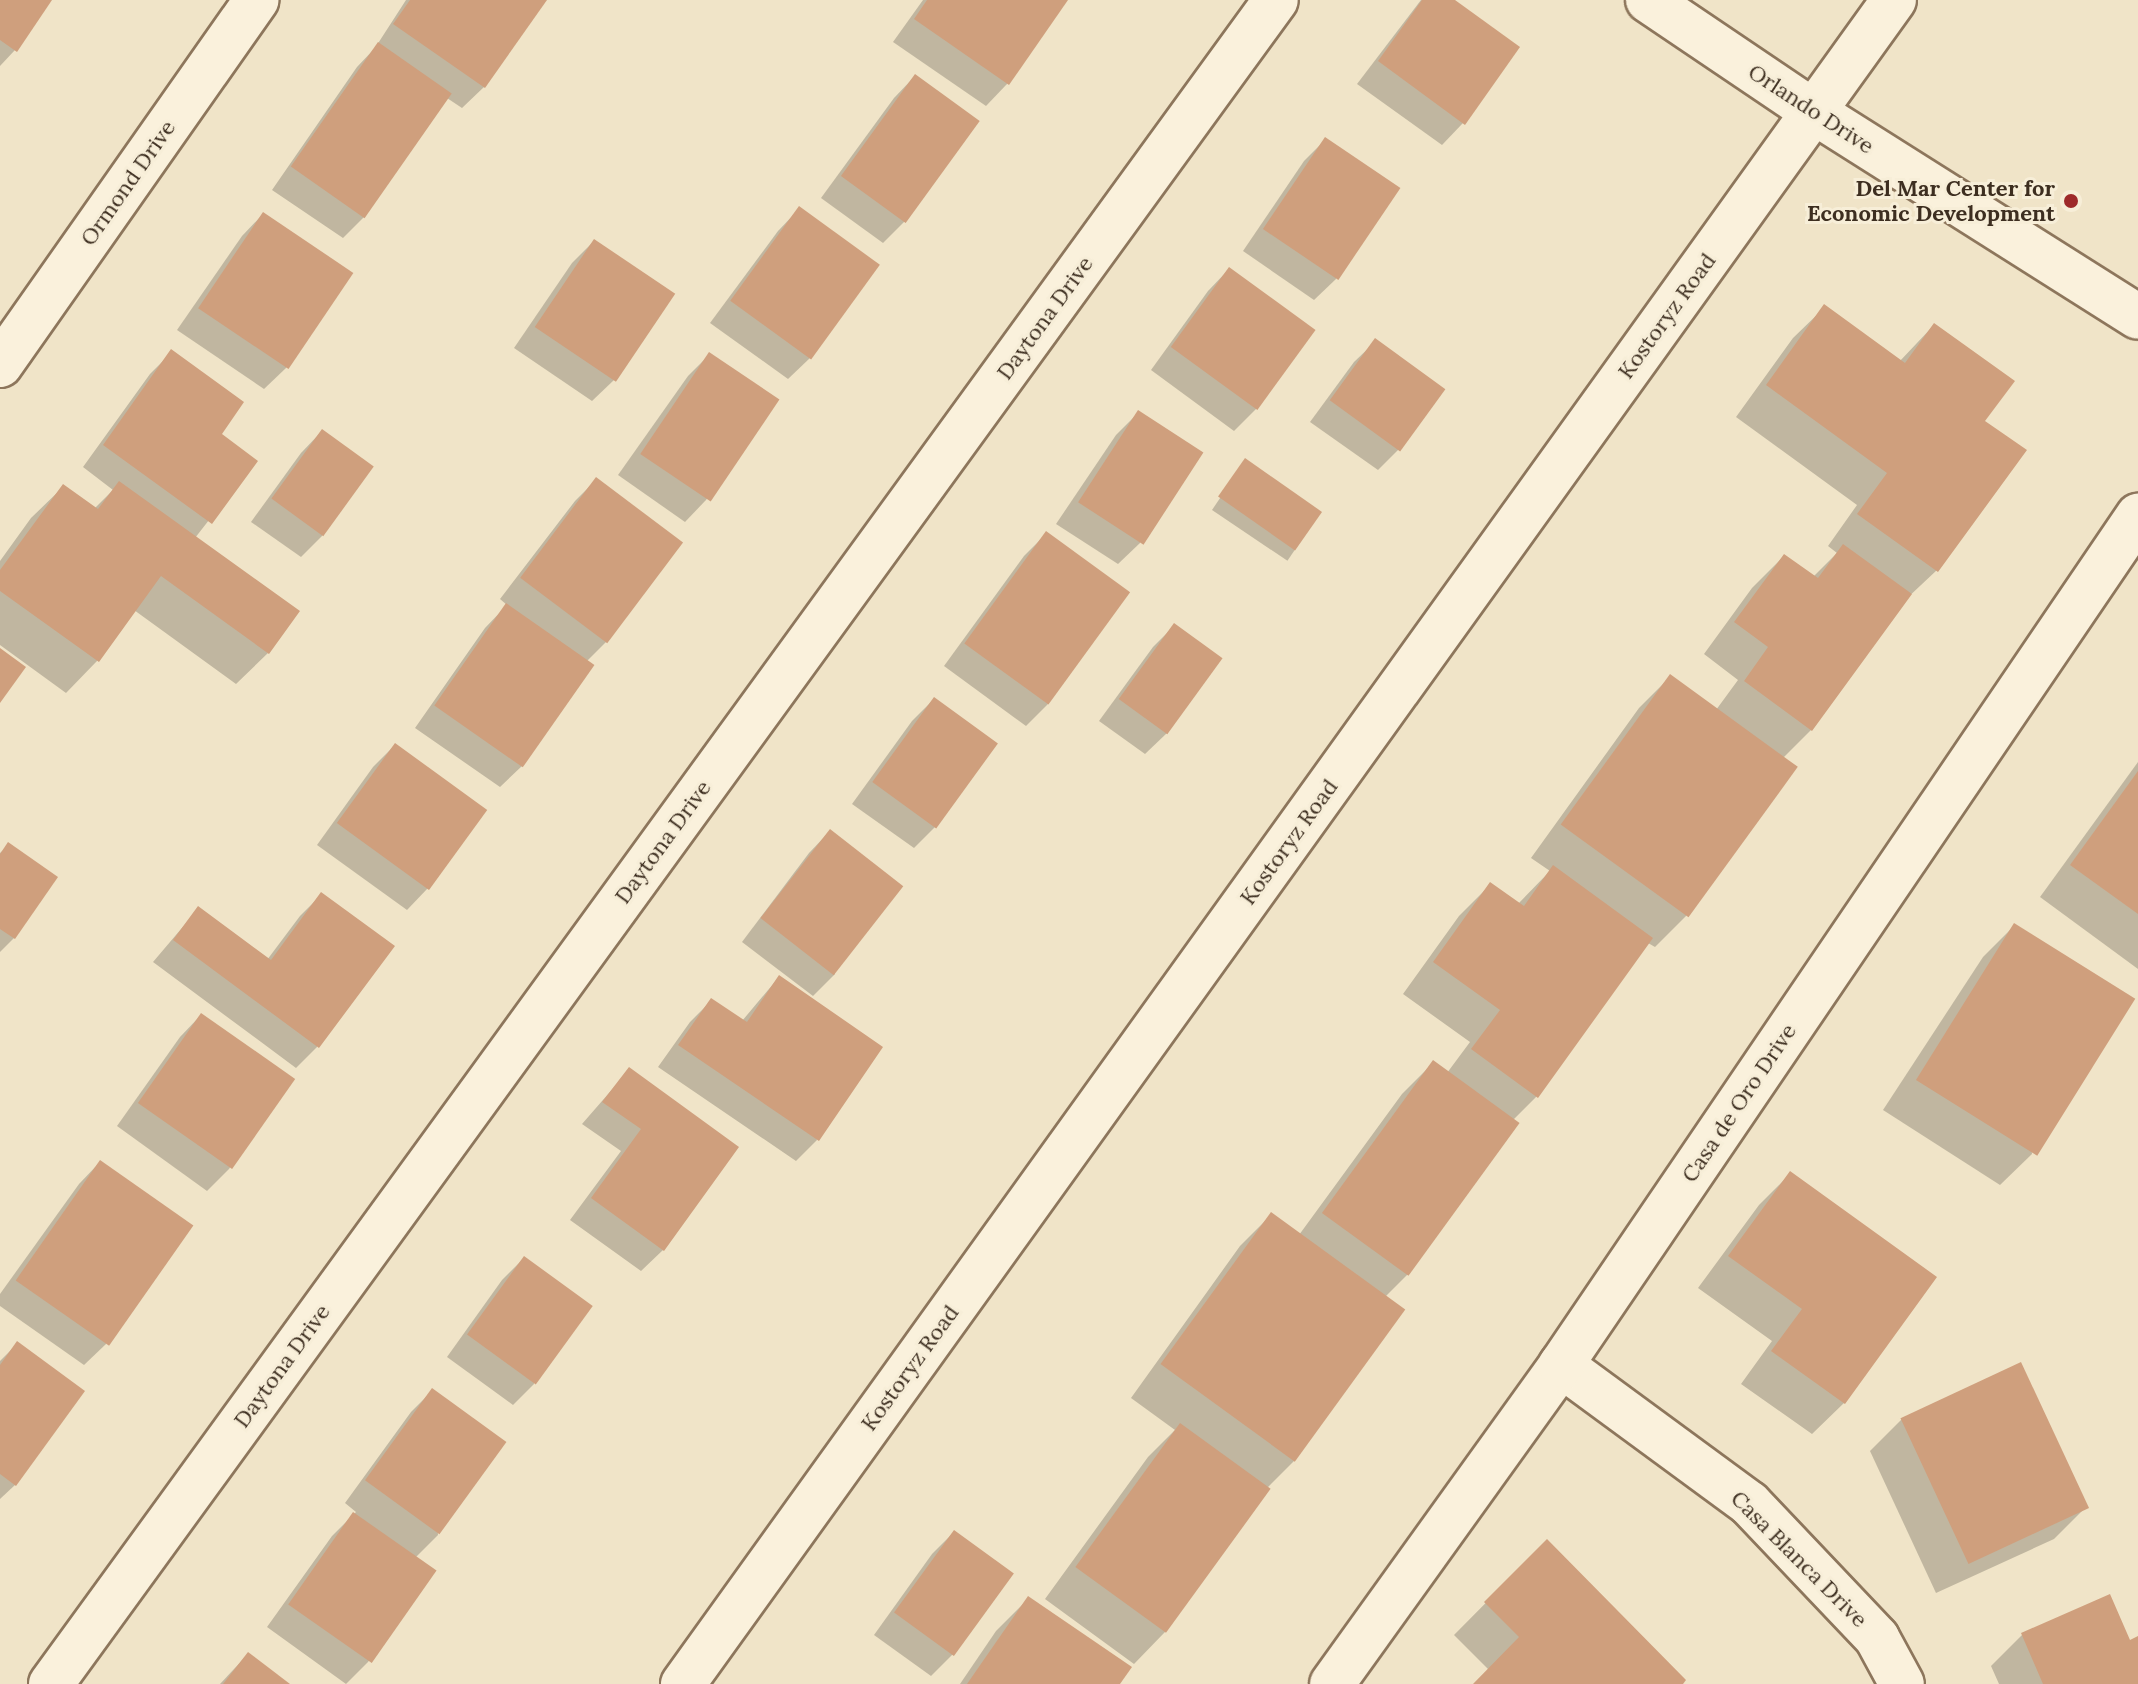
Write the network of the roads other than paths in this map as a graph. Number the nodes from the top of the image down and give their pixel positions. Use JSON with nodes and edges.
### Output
{"nodes":[{"id":1,"x":257,"y":0,"type":"edge"},
{"id":2,"x":1276,"y":0,"type":"edge"},
{"id":3,"x":1648,"y":0,"type":"edge"},
{"id":4,"x":1894,"y":0,"type":"edge"},
{"id":5,"x":1814,"y":112,"type":"junction"},
{"id":6,"x":2138,"y":317,"type":"edge"},
{"id":7,"x":0,"y":365,"type":"edge"},
{"id":8,"x":2138,"y":516,"type":"edge"},
{"id":9,"x":1561,"y":1365,"type":"junction"},
{"id":10,"x":51,"y":1684,"type":"edge"},
{"id":11,"x":683,"y":1684,"type":"edge"},
{"id":12,"x":1332,"y":1684,"type":"edge"},
{"id":13,"x":1902,"y":1684,"type":"edge"}],
"edges":[{"from":1,"to":7,"type":"street","name":"Ormond Drive"},
{"from":2,"to":10,"type":"street","name":"Daytona Drive"},
{"from":3,"to":5,"type":"street","name":"Orlando Drive"},
{"from":4,"to":5,"type":"street","name":"Kostoryz Road"},
{"from":5,"to":6,"type":"street","name":"Orlando Drive"},
{"from":5,"to":11,"type":"street","name":"Kostoryz Road"},
{"from":8,"to":9,"type":"street","name":"Casa de Oro Drive"},
{"from":9,"to":12,"type":"street","name":"Casa de Oro Drive"},
{"from":9,"to":13,"type":"street","name":"Casa Blanca Drive"}]}
